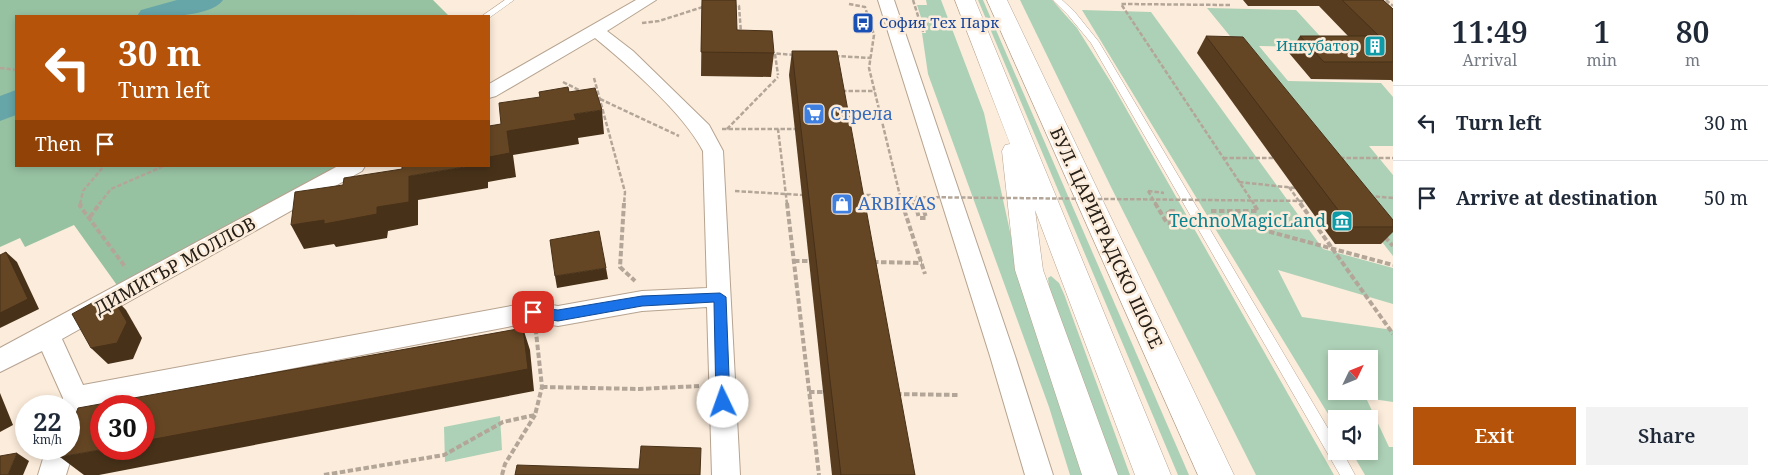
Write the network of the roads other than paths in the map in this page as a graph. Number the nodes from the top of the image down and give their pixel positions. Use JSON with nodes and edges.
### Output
{"nodes":[{"id":1,"x":510,"y":0,"type":"edge"},
{"id":2,"x":648,"y":0,"type":"edge"},
{"id":3,"x":886,"y":0,"type":"edge"},
{"id":4,"x":1057,"y":0,"type":"edge"},
{"id":5,"x":965,"y":1,"type":"edge"},
{"id":6,"x":1000,"y":4,"type":"edge"},
{"id":7,"x":488,"y":15,"type":"edge"},
{"id":8,"x":597,"y":31,"type":"junction"},
{"id":9,"x":490,"y":91,"type":"edge"},
{"id":10,"x":1009,"y":110,"type":"junction"},
{"id":11,"x":353,"y":167,"type":"edge"},
{"id":12,"x":720,"y":297,"type":"junction"},
{"id":13,"x":48,"y":337,"type":"junction"},
{"id":14,"x":0,"y":361,"type":"edge"},
{"id":15,"x":67,"y":395,"type":"edge"},
{"id":16,"x":80,"y":407,"type":"edge"},
{"id":17,"x":57,"y":460,"type":"edge"},
{"id":18,"x":52,"y":475,"type":"edge"},
{"id":19,"x":726,"y":475,"type":"edge"},
{"id":20,"x":1039,"y":475,"type":"edge"},
{"id":21,"x":1100,"y":475,"type":"edge"},
{"id":22,"x":1153,"y":475,"type":"edge"},
{"id":23,"x":1216,"y":475,"type":"edge"},
{"id":24,"x":1348,"y":475,"type":"edge"}],
"edges":[{"from":1,"to":7,"type":"lane"},
{"from":2,"to":8,"type":"street"},
{"from":3,"to":20,"type":"street"},
{"from":4,"to":24,"type":"lane"},
{"from":5,"to":10,"type":"highway","name":"БУЛ. ЦАРИГРАДСКО ШОСЕ"},
{"from":6,"to":23,"type":"highway","name":"БУЛ. ЦАРИГРАДСКО ШОСЕ"},
{"from":8,"to":9,"type":"street"},
{"from":8,"to":12,"type":"street"},
{"from":10,"to":21,"type":"highway"},
{"from":10,"to":22,"type":"highway","name":"БУЛ. ЦАРИГРАДСКО ШОСЕ"},
{"from":11,"to":13,"type":"street","name":"ДИМИТЪР МОЛЛОВ"},
{"from":12,"to":16,"type":"street"},
{"from":12,"to":19,"type":"street"},
{"from":13,"to":14,"type":"street","name":"ДИМИТЪР МОЛЛОВ"},
{"from":13,"to":15,"type":"street"},
{"from":17,"to":18,"type":"street"}]}
